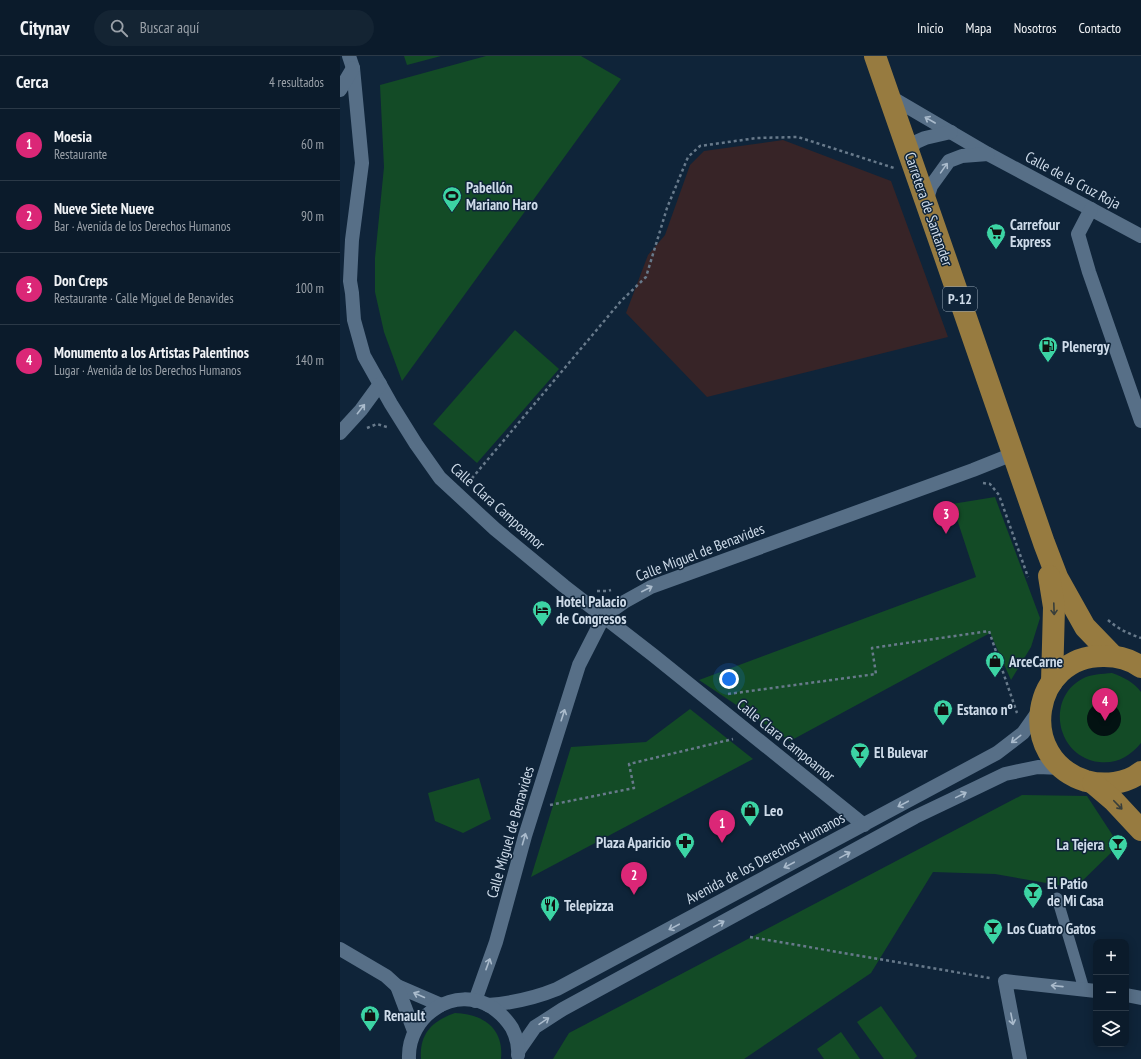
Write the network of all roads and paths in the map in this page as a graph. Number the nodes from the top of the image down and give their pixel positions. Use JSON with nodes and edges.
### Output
{"nodes":[{"id":1,"x":875,"y":56,"type":"edge"},
{"id":2,"x":351,"y":62,"type":"edge"},
{"id":3,"x":340,"y":90,"type":"edge"},
{"id":4,"x":889,"y":96,"type":"junction"},
{"id":5,"x":951,"y":132,"type":"junction"},
{"id":6,"x":908,"y":152,"type":"junction"},
{"id":7,"x":988,"y":154,"type":"junction"},
{"id":8,"x":917,"y":176,"type":"junction"},
{"id":9,"x":926,"y":203,"type":"junction"},
{"id":10,"x":1091,"y":209,"type":"junction"},
{"id":11,"x":1141,"y":236,"type":"edge"},
{"id":12,"x":352,"y":240,"type":"junction"},
{"id":13,"x":340,"y":262,"type":"edge"},
{"id":14,"x":380,"y":384,"type":"junction"},
{"id":15,"x":1141,"y":422,"type":"edge"},
{"id":16,"x":340,"y":433,"type":"edge"},
{"id":17,"x":1013,"y":454,"type":"junction"},
{"id":18,"x":458,"y":495,"type":"junction"},
{"id":19,"x":1044,"y":543,"type":"junction"},
{"id":20,"x":604,"y":616,"type":"junction"},
{"id":21,"x":1113,"y":656,"type":"junction"},
{"id":22,"x":1141,"y":668,"type":"edge"},
{"id":23,"x":1052,"y":682,"type":"junction"},
{"id":24,"x":706,"y":698,"type":"junction"},
{"id":25,"x":1040,"y":709,"type":"junction"},
{"id":26,"x":1023,"y":733,"type":"junction"},
{"id":27,"x":752,"y":735,"type":"junction"},
{"id":28,"x":1061,"y":768,"type":"junction"},
{"id":29,"x":1141,"y":772,"type":"edge"},
{"id":30,"x":1093,"y":783,"type":"junction"},
{"id":31,"x":533,"y":809,"type":"junction"},
{"id":32,"x":1141,"y":823,"type":"edge"},
{"id":33,"x":864,"y":825,"type":"junction"},
{"id":34,"x":1141,"y":830,"type":"edge"},
{"id":35,"x":1057,"y":898,"type":"dead end"},
{"id":36,"x":750,"y":937,"type":"dead end"},
{"id":37,"x":340,"y":949,"type":"edge"},
{"id":38,"x":1005,"y":981,"type":"junction"},
{"id":39,"x":397,"y":986,"type":"junction"},
{"id":40,"x":1090,"y":990,"type":"edge"},
{"id":41,"x":1129,"y":996,"type":"edge"},
{"id":42,"x":1141,"y":998,"type":"edge"},
{"id":43,"x":475,"y":1001,"type":"junction"},
{"id":44,"x":441,"y":1005,"type":"junction"},
{"id":45,"x":488,"y":1005,"type":"junction"},
{"id":46,"x":414,"y":1031,"type":"junction"},
{"id":47,"x":518,"y":1054,"type":"edge"},
{"id":48,"x":409,"y":1059,"type":"edge"},
{"id":49,"x":1020,"y":1059,"type":"edge"}],
"edges":[{"from":1,"to":4,"type":"highway","name":"Carretera de Santander","number":"P-12"},
{"from":2,"to":3,"type":"street"},
{"from":2,"to":12,"type":"street","name":"Calle Clara Campoamor"},
{"from":5,"to":4,"type":"street","name":"Calle de la Cruz Roja","one_way":true},
{"from":4,"to":6,"type":"highway","name":"Carretera de Santander","number":"P-12"},
{"from":5,"to":6,"type":"street"},
{"from":5,"to":7,"type":"street","name":"Calle de la Cruz Roja"},
{"from":6,"to":8,"type":"highway","name":"Carretera de Santander","number":"P-12"},
{"from":9,"to":7,"type":"street","one_way":true},
{"from":7,"to":10,"type":"street","name":"Calle de la Cruz Roja"},
{"from":8,"to":9,"type":"highway","name":"Carretera de Santander","number":"P-12"},
{"from":8,"to":18,"type":"path"},
{"from":9,"to":17,"type":"highway","name":"Carretera de Santander","number":"P-12"},
{"from":10,"to":11,"type":"street","name":"Calle de la Cruz Roja"},
{"from":10,"to":15,"type":"street"},
{"from":12,"to":13,"type":"street"},
{"from":12,"to":14,"type":"street","name":"Calle Clara Campoamor"},
{"from":16,"to":14,"type":"street","one_way":true},
{"from":14,"to":18,"type":"street","name":"Calle Clara Campoamor"},
{"from":17,"to":19,"type":"highway","name":"Carretera de Santander","number":"P-12"},
{"from":20,"to":17,"type":"street","name":"Calle Miguel de Benavides","one_way":true},
{"from":18,"to":20,"type":"street","name":"Calle Clara Campoamor"},
{"from":19,"to":21,"type":"highway"},
{"from":19,"to":23,"type":"highway","one_way":true},
{"from":20,"to":24,"type":"street","name":"Calle Clara Campoamor"},
{"from":31,"to":20,"type":"street","name":"Calle Miguel de Benavides","one_way":true},
{"from":21,"to":22,"type":"highway"},
{"from":21,"to":23,"type":"highway"},
{"from":23,"to":25,"type":"highway"},
{"from":24,"to":26,"type":"path"},
{"from":24,"to":27,"type":"street","name":"Calle Clara Campoamor"},
{"from":25,"to":26,"type":"street","name":"Avenida de los Derechos Humanos"},
{"from":25,"to":28,"type":"highway"},
{"from":26,"to":33,"type":"street","name":"Avenida de los Derechos Humanos","one_way":true},
{"from":27,"to":31,"type":"path"},
{"from":27,"to":33,"type":"street","name":"Calle Clara Campoamor"},
{"from":28,"to":30,"type":"highway"},
{"from":47,"to":28,"type":"street","one_way":true},
{"from":29,"to":30,"type":"highway"},
{"from":30,"to":34,"type":"highway","one_way":true},
{"from":43,"to":31,"type":"street","name":"Calle Miguel de Benavides","one_way":true},
{"from":32,"to":34,"type":"highway"},
{"from":33,"to":45,"type":"street","name":"Avenida de los Derechos Humanos","one_way":true},
{"from":35,"to":40,"type":"street"},
{"from":36,"to":38,"type":"path"},
{"from":37,"to":39,"type":"street"},
{"from":40,"to":38,"type":"street","one_way":true},
{"from":38,"to":49,"type":"street","one_way":true},
{"from":44,"to":39,"type":"street","one_way":true},
{"from":39,"to":46,"type":"street"},
{"from":41,"to":42,"type":"street"},
{"from":43,"to":44,"type":"street"},
{"from":43,"to":45,"type":"street"},
{"from":44,"to":46,"type":"street"},
{"from":45,"to":47,"type":"street"},
{"from":46,"to":48,"type":"street"}]}
